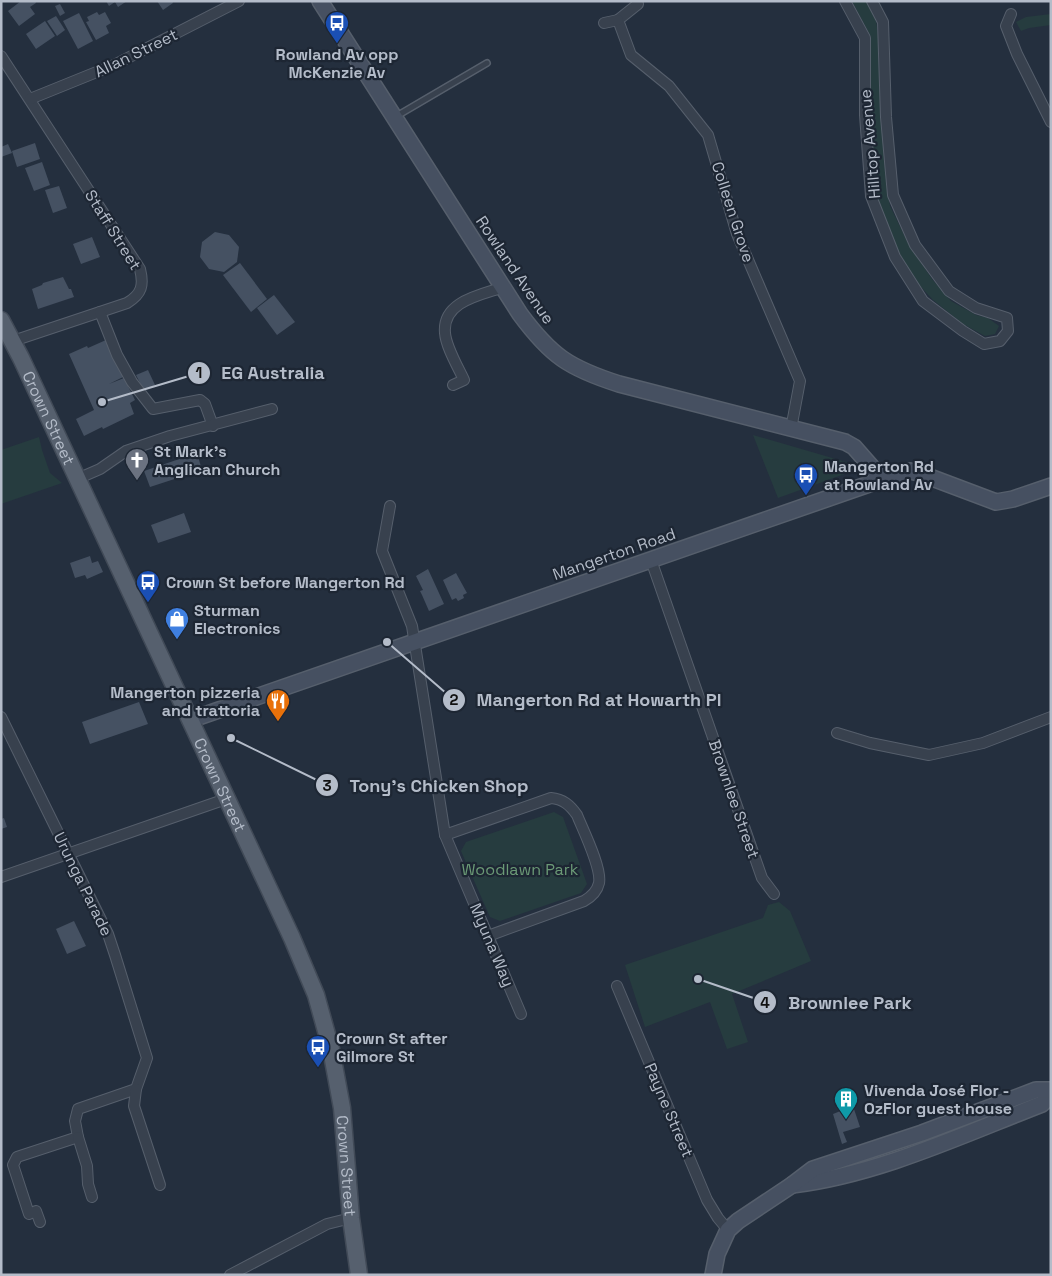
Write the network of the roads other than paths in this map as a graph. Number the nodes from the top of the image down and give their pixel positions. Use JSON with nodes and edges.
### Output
{"nodes":[{"id":1,"x":239,"y":1,"type":"edge"},
{"id":2,"x":320,"y":1,"type":"edge"},
{"id":3,"x":845,"y":1,"type":"edge"},
{"id":4,"x":872,"y":1,"type":"edge"},
{"id":5,"x":638,"y":4,"type":"dead end"},
{"id":6,"x":1012,"y":14,"type":"dead end"},
{"id":7,"x":618,"y":20,"type":"junction"},
{"id":8,"x":604,"y":23,"type":"dead end"},
{"id":9,"x":1,"y":56,"type":"edge"},
{"id":10,"x":487,"y":63,"type":"dead end"},
{"id":11,"x":30,"y":99,"type":"junction"},
{"id":12,"x":395,"y":118,"type":"junction"},
{"id":13,"x":1051,"y":122,"type":"edge"},
{"id":14,"x":504,"y":287,"type":"junction"},
{"id":15,"x":100,"y":312,"type":"junction"},
{"id":16,"x":1,"y":320,"type":"edge"},
{"id":17,"x":14,"y":341,"type":"junction"},
{"id":18,"x":454,"y":385,"type":"dead end"},
{"id":19,"x":272,"y":409,"type":"dead end"},
{"id":20,"x":213,"y":426,"type":"junction"},
{"id":21,"x":791,"y":428,"type":"junction"},
{"id":22,"x":77,"y":479,"type":"junction"},
{"id":23,"x":883,"y":480,"type":"junction"},
{"id":24,"x":1051,"y":486,"type":"edge"},
{"id":25,"x":390,"y":506,"type":"dead end"},
{"id":26,"x":651,"y":560,"type":"junction"},
{"id":27,"x":414,"y":641,"type":"junction"},
{"id":28,"x":1,"y":716,"type":"edge"},
{"id":29,"x":1051,"y":718,"type":"edge"},
{"id":30,"x":190,"y":720,"type":"junction"},
{"id":31,"x":837,"y":733,"type":"dead end"},
{"id":32,"x":226,"y":799,"type":"junction"},
{"id":33,"x":445,"y":835,"type":"junction"},
{"id":34,"x":68,"y":854,"type":"junction"},
{"id":35,"x":1,"y":877,"type":"edge"},
{"id":36,"x":774,"y":894,"type":"dead end"},
{"id":37,"x":488,"y":936,"type":"junction"},
{"id":38,"x":617,"y":986,"type":"dead end"},
{"id":39,"x":521,"y":1014,"type":"dead end"},
{"id":40,"x":136,"y":1089,"type":"junction"},
{"id":41,"x":1051,"y":1090,"type":"edge"},
{"id":42,"x":1051,"y":1095,"type":"edge"},
{"id":43,"x":78,"y":1137,"type":"junction"},
{"id":44,"x":160,"y":1185,"type":"dead end"},
{"id":45,"x":792,"y":1185,"type":"junction"},
{"id":46,"x":92,"y":1197,"type":"dead end"},
{"id":47,"x":351,"y":1218,"type":"junction"},
{"id":48,"x":40,"y":1222,"type":"dead end"},
{"id":49,"x":728,"y":1230,"type":"junction"},
{"id":50,"x":230,"y":1275,"type":"edge"},
{"id":51,"x":358,"y":1275,"type":"edge"},
{"id":52,"x":713,"y":1275,"type":"edge"}],
"edges":[{"from":1,"to":11,"type":"street","name":"Allan Street"},
{"from":2,"to":12,"type":"street","name":"Rowland Avenue"},
{"from":3,"to":4,"type":"street","name":"Hilltop Avenue"},
{"from":5,"to":7,"type":"street"},
{"from":6,"to":13,"type":"street"},
{"from":7,"to":8,"type":"street"},
{"from":7,"to":21,"type":"street","name":"Colleen Grove"},
{"from":9,"to":11,"type":"street","name":"Staff Street"},
{"from":10,"to":12,"type":"lane"},
{"from":11,"to":15,"type":"street","name":"Staff Street"},
{"from":12,"to":14,"type":"street","name":"Rowland Avenue"},
{"from":14,"to":18,"type":"street"},
{"from":14,"to":21,"type":"street","name":"Rowland Avenue"},
{"from":15,"to":17,"type":"street","name":"Staff Street"},
{"from":15,"to":20,"type":"street"},
{"from":16,"to":17,"type":"main road","name":"Crown Street"},
{"from":17,"to":22,"type":"main road","name":"Crown Street"},
{"from":19,"to":20,"type":"street"},
{"from":20,"to":22,"type":"street"},
{"from":21,"to":23,"type":"street","name":"Rowland Avenue"},
{"from":22,"to":30,"type":"main road","name":"Crown Street"},
{"from":23,"to":24,"type":"street","name":"Mangerton Road"},
{"from":23,"to":26,"type":"street","name":"Mangerton Road"},
{"from":25,"to":27,"type":"street","name":"Myuna Way"},
{"from":26,"to":27,"type":"street","name":"Mangerton Road"},
{"from":26,"to":36,"type":"street","name":"Brownlee Street"},
{"from":27,"to":30,"type":"street","name":"Mangerton Road"},
{"from":27,"to":33,"type":"street","name":"Myuna Way"},
{"from":28,"to":34,"type":"street","name":"Urunga Parade"},
{"from":29,"to":31,"type":"street"},
{"from":30,"to":32,"type":"main road","name":"Crown Street"},
{"from":32,"to":34,"type":"street"},
{"from":32,"to":47,"type":"main road","name":"Crown Street"},
{"from":33,"to":37,"type":"street","name":"Myuna Way"},
{"from":33,"to":37,"type":"street"},
{"from":34,"to":35,"type":"street"},
{"from":34,"to":40,"type":"street","name":"Urunga Parade"},
{"from":37,"to":39,"type":"street","name":"Myuna Way"},
{"from":38,"to":49,"type":"street","name":"Payne Street"},
{"from":40,"to":43,"type":"street"},
{"from":40,"to":44,"type":"street"},
{"from":41,"to":45,"type":"street"},
{"from":42,"to":45,"type":"street"},
{"from":43,"to":46,"type":"street"},
{"from":43,"to":48,"type":"street"},
{"from":45,"to":49,"type":"street"},
{"from":47,"to":50,"type":"street"},
{"from":47,"to":51,"type":"main road","name":"Crown Street"},
{"from":49,"to":52,"type":"street"}]}
